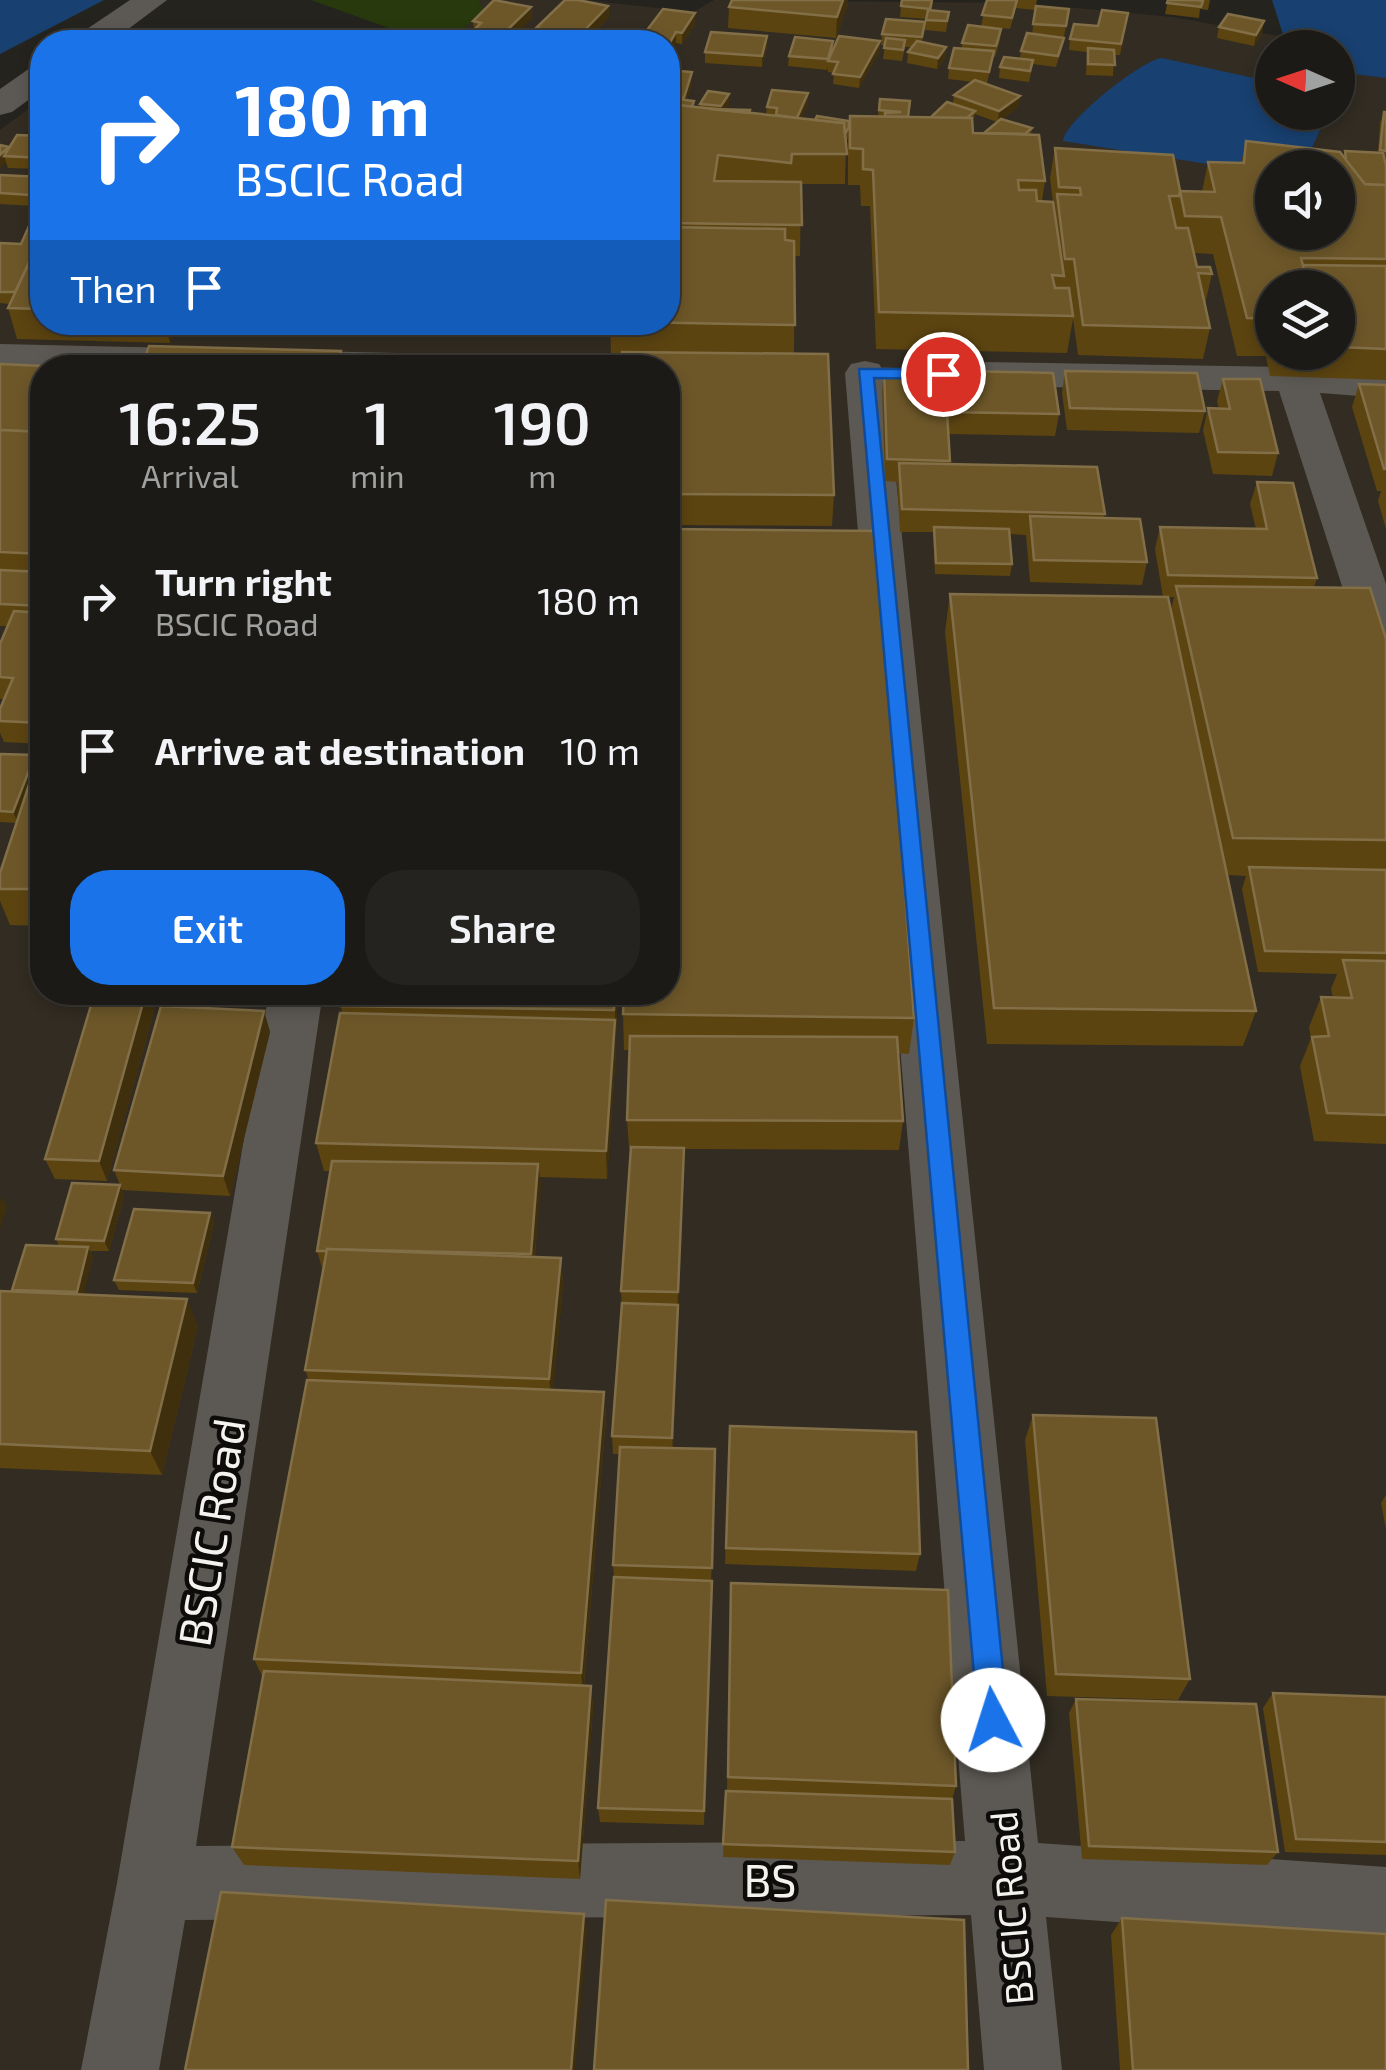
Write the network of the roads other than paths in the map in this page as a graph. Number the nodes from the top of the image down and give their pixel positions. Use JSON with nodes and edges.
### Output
{"nodes":[{"id":1,"x":151,"y":0,"type":"edge"},
{"id":2,"x":107,"y":30,"type":"edge"},
{"id":3,"x":30,"y":84,"type":"edge"},
{"id":4,"x":0,"y":105,"type":"edge"},
{"id":5,"x":0,"y":356,"type":"edge"},
{"id":6,"x":30,"y":357,"type":"edge"},
{"id":7,"x":1295,"y":379,"type":"junction"},
{"id":8,"x":1386,"y":386,"type":"edge"},
{"id":9,"x":1386,"y":650,"type":"edge"},
{"id":10,"x":294,"y":1005,"type":"edge"},
{"id":11,"x":1008,"y":1878,"type":"junction"},
{"id":12,"x":154,"y":1883,"type":"junction"},
{"id":13,"x":1386,"y":1904,"type":"edge"},
{"id":14,"x":120,"y":2070,"type":"edge"},
{"id":15,"x":1023,"y":2070,"type":"edge"}],
"edges":[{"from":1,"to":2,"type":"street"},
{"from":3,"to":4,"type":"street"},
{"from":5,"to":6,"type":"street"},
{"from":7,"to":8,"type":"street","name":"BSCIC Road"},
{"from":7,"to":9,"type":"street"},
{"from":7,"to":11,"type":"street","name":"BSCIC Road"},
{"from":10,"to":12,"type":"street","name":"BSCIC Road"},
{"from":11,"to":12,"type":"street","name":"BS"},
{"from":11,"to":13,"type":"street","name":"BS"},
{"from":11,"to":15,"type":"street","name":"BSCIC Road"},
{"from":12,"to":14,"type":"street","name":"BSCIC Road"}]}
